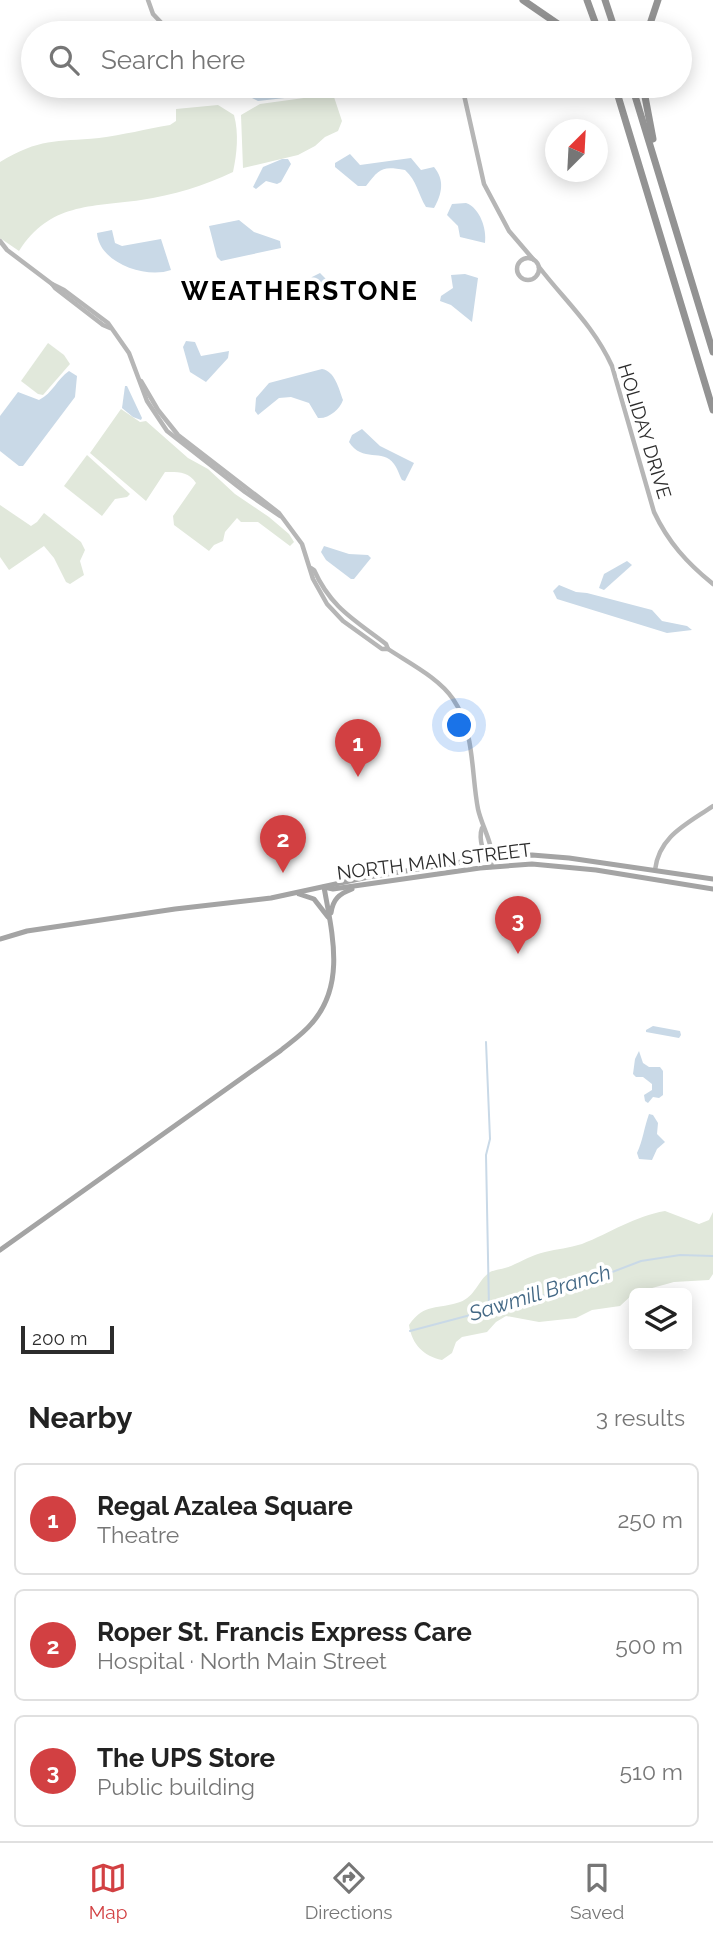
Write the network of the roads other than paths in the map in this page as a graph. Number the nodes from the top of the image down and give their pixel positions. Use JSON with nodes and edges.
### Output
{"nodes":[{"id":1,"x":148,"y":0,"type":"edge"},
{"id":2,"x":523,"y":0,"type":"edge"},
{"id":3,"x":587,"y":0,"type":"edge"},
{"id":4,"x":605,"y":0,"type":"edge"},
{"id":5,"x":658,"y":0,"type":"edge"},
{"id":6,"x":160,"y":21,"type":"edge"},
{"id":7,"x":554,"y":21,"type":"edge"},
{"id":8,"x":595,"y":21,"type":"edge"},
{"id":9,"x":612,"y":21,"type":"edge"},
{"id":10,"x":651,"y":21,"type":"edge"},
{"id":11,"x":465,"y":98,"type":"edge"},
{"id":12,"x":618,"y":98,"type":"edge"},
{"id":13,"x":636,"y":98,"type":"edge"},
{"id":14,"x":645,"y":98,"type":"edge"},
{"id":15,"x":655,"y":161,"type":"junction"},
{"id":16,"x":0,"y":241,"type":"edge"},
{"id":17,"x":518,"y":243,"type":"junction"},
{"id":18,"x":0,"y":247,"type":"edge"},
{"id":19,"x":7,"y":250,"type":"junction"},
{"id":20,"x":533,"y":259,"type":"junction"},
{"id":21,"x":520,"y":262,"type":"junction"},
{"id":22,"x":539,"y":267,"type":"junction"},
{"id":23,"x":533,"y":279,"type":"junction"},
{"id":24,"x":552,"y":283,"type":"junction"},
{"id":25,"x":713,"y":352,"type":"edge"},
{"id":26,"x":713,"y":410,"type":"edge"},
{"id":27,"x":311,"y":568,"type":"junction"},
{"id":28,"x":713,"y":584,"type":"edge"},
{"id":29,"x":388,"y":649,"type":"junction"},
{"id":30,"x":713,"y":806,"type":"edge"},
{"id":31,"x":482,"y":828,"type":"junction"},
{"id":32,"x":493,"y":858,"type":"junction"},
{"id":33,"x":486,"y":859,"type":"junction"},
{"id":34,"x":491,"y":867,"type":"junction"},
{"id":35,"x":655,"y":870,"type":"junction"},
{"id":36,"x":713,"y":879,"type":"edge"},
{"id":37,"x":653,"y":880,"type":"junction"},
{"id":38,"x":362,"y":884,"type":"junction"},
{"id":39,"x":324,"y":887,"type":"junction"},
{"id":40,"x":713,"y":889,"type":"edge"},
{"id":41,"x":292,"y":894,"type":"junction"},
{"id":42,"x":330,"y":920,"type":"junction"},
{"id":43,"x":0,"y":939,"type":"edge"},
{"id":44,"x":0,"y":1250,"type":"edge"}],
"edges":[{"from":1,"to":6,"type":"street"},
{"from":2,"to":7,"type":"highway"},
{"from":3,"to":8,"type":"highway"},
{"from":4,"to":9,"type":"highway"},
{"from":5,"to":10,"type":"highway"},
{"from":11,"to":17,"type":"street"},
{"from":12,"to":26,"type":"highway"},
{"from":13,"to":15,"type":"highway"},
{"from":14,"to":15,"type":"highway"},
{"from":15,"to":25,"type":"highway"},
{"from":16,"to":19,"type":"street"},
{"from":17,"to":20,"type":"street"},
{"from":17,"to":21,"type":"street"},
{"from":18,"to":19,"type":"street"},
{"from":19,"to":27,"type":"street"},
{"from":20,"to":21,"type":"street"},
{"from":20,"to":22,"type":"street"},
{"from":21,"to":23,"type":"street"},
{"from":22,"to":23,"type":"street"},
{"from":22,"to":24,"type":"street","name":"HOLIDAY DRIVE"},
{"from":23,"to":24,"type":"street"},
{"from":24,"to":28,"type":"street","name":"HOLIDAY DRIVE"},
{"from":27,"to":29,"type":"street"},
{"from":27,"to":29,"type":"street"},
{"from":29,"to":31,"type":"street"},
{"from":30,"to":35,"type":"street"},
{"from":31,"to":32,"type":"street"},
{"from":31,"to":33,"type":"street"},
{"from":32,"to":33,"type":"main road","name":"NORTH MAIN STREET"},
{"from":32,"to":34,"type":"street"},
{"from":32,"to":35,"type":"main road","name":"NORTH MAIN STREET"},
{"from":33,"to":34,"type":"street"},
{"from":33,"to":39,"type":"main road","name":"NORTH MAIN STREET"},
{"from":34,"to":37,"type":"main road","name":"NORTH MAIN STREET"},
{"from":34,"to":38,"type":"main road","name":"NORTH MAIN STREET"},
{"from":35,"to":36,"type":"main road","name":"NORTH MAIN STREET"},
{"from":35,"to":37,"type":"main road"},
{"from":37,"to":40,"type":"main road","name":"NORTH MAIN STREET"},
{"from":38,"to":39,"type":"main road","name":"NORTH MAIN STREET"},
{"from":38,"to":42,"type":"main road"},
{"from":39,"to":41,"type":"main road","name":"NORTH MAIN STREET"},
{"from":39,"to":42,"type":"main road"},
{"from":41,"to":42,"type":"main road"},
{"from":41,"to":43,"type":"main road","name":"NORTH MAIN STREET"},
{"from":42,"to":44,"type":"main road"}]}
